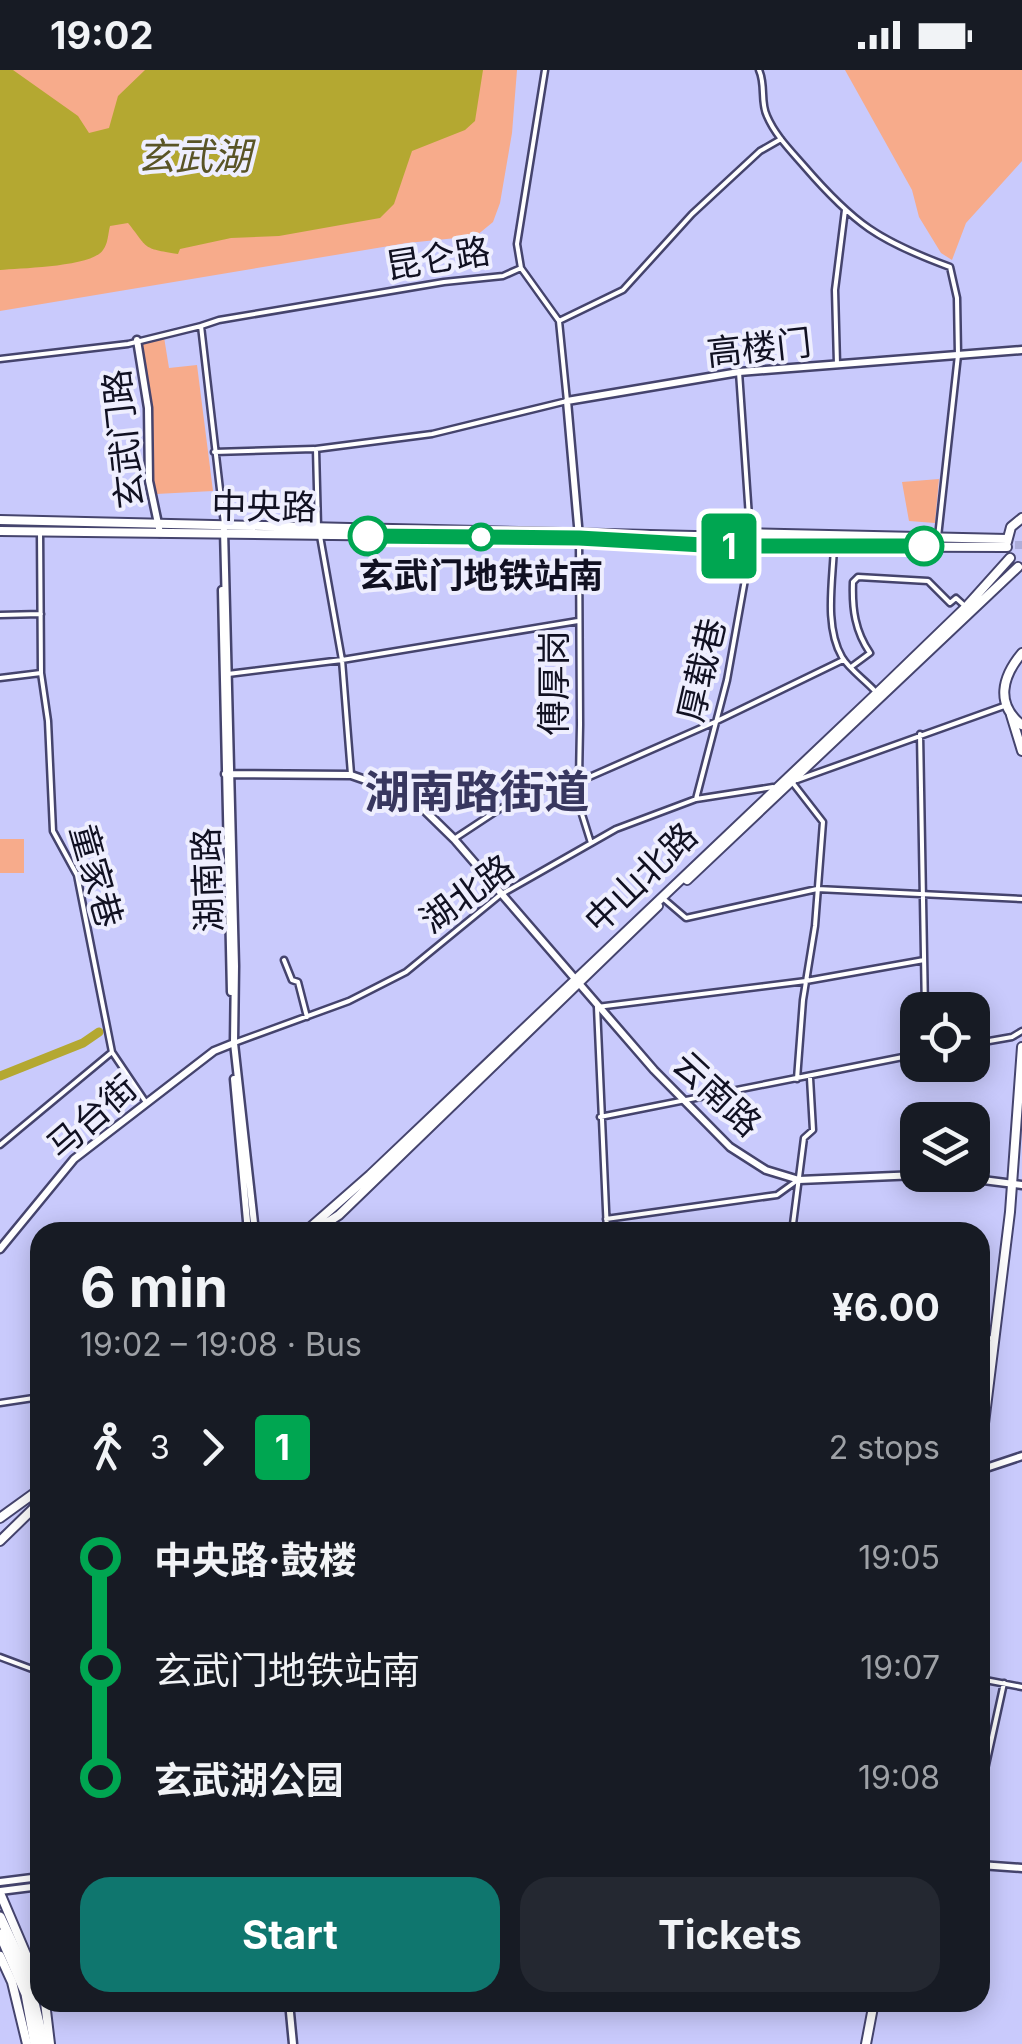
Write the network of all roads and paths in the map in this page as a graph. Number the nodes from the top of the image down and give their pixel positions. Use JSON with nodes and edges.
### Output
{"nodes":[{"id":1,"x":545,"y":70,"type":"edge"},
{"id":2,"x":760,"y":70,"type":"edge"},
{"id":3,"x":781,"y":139,"type":"junction"},
{"id":4,"x":845,"y":210,"type":"junction"},
{"id":5,"x":521,"y":268,"type":"junction"},
{"id":6,"x":559,"y":320,"type":"junction"},
{"id":7,"x":201,"y":326,"type":"junction"},
{"id":8,"x":137,"y":340,"type":"junction"},
{"id":9,"x":1022,"y":350,"type":"edge"},
{"id":10,"x":958,"y":355,"type":"junction"},
{"id":11,"x":0,"y":359,"type":"edge"},
{"id":12,"x":837,"y":364,"type":"junction"},
{"id":13,"x":739,"y":372,"type":"junction"},
{"id":14,"x":567,"y":400,"type":"junction"},
{"id":15,"x":316,"y":449,"type":"junction"},
{"id":16,"x":214,"y":452,"type":"junction"},
{"id":17,"x":1022,"y":518,"type":"edge"},
{"id":18,"x":0,"y":520,"type":"edge"},
{"id":19,"x":158,"y":522,"type":"junction"},
{"id":20,"x":222,"y":529,"type":"junction"},
{"id":21,"x":0,"y":530,"type":"edge"},
{"id":22,"x":319,"y":530,"type":"junction"},
{"id":23,"x":40,"y":531,"type":"junction"},
{"id":24,"x":160,"y":533,"type":"junction"},
{"id":25,"x":751,"y":534,"type":"junction"},
{"id":26,"x":579,"y":535,"type":"junction"},
{"id":27,"x":670,"y":535,"type":"junction"},
{"id":28,"x":938,"y":537,"type":"junction"},
{"id":29,"x":1007,"y":543,"type":"junction"},
{"id":30,"x":751,"y":546,"type":"junction"},
{"id":31,"x":834,"y":546,"type":"junction"},
{"id":32,"x":1010,"y":558,"type":"junction"},
{"id":33,"x":1020,"y":568,"type":"edge"},
{"id":34,"x":966,"y":608,"type":"junction"},
{"id":35,"x":41,"y":614,"type":"junction"},
{"id":36,"x":0,"y":615,"type":"edge"},
{"id":37,"x":578,"y":621,"type":"junction"},
{"id":38,"x":1022,"y":653,"type":"edge"},
{"id":39,"x":342,"y":660,"type":"junction"},
{"id":40,"x":843,"y":660,"type":"junction"},
{"id":41,"x":851,"y":667,"type":"junction"},
{"id":42,"x":41,"y":674,"type":"junction"},
{"id":43,"x":228,"y":674,"type":"junction"},
{"id":44,"x":0,"y":678,"type":"edge"},
{"id":45,"x":880,"y":696,"type":"junction"},
{"id":46,"x":1006,"y":706,"type":"junction"},
{"id":47,"x":1011,"y":715,"type":"junction"},
{"id":48,"x":716,"y":721,"type":"junction"},
{"id":49,"x":1022,"y":725,"type":"edge"},
{"id":50,"x":920,"y":734,"type":"junction"},
{"id":51,"x":1022,"y":751,"type":"edge"},
{"id":52,"x":228,"y":774,"type":"junction"},
{"id":53,"x":351,"y":775,"type":"junction"},
{"id":54,"x":578,"y":782,"type":"junction"},
{"id":55,"x":792,"y":782,"type":"junction"},
{"id":56,"x":778,"y":786,"type":"junction"},
{"id":57,"x":696,"y":799,"type":"junction"},
{"id":58,"x":454,"y":838,"type":"junction"},
{"id":59,"x":591,"y":843,"type":"junction"},
{"id":60,"x":818,"y":889,"type":"junction"},
{"id":61,"x":923,"y":892,"type":"junction"},
{"id":62,"x":500,"y":895,"type":"junction"},
{"id":63,"x":1022,"y":899,"type":"edge"},
{"id":64,"x":665,"y":900,"type":"junction"},
{"id":65,"x":284,"y":960,"type":"dead end"},
{"id":66,"x":924,"y":960,"type":"junction"},
{"id":67,"x":578,"y":981,"type":"junction"},
{"id":68,"x":806,"y":981,"type":"junction"},
{"id":69,"x":925,"y":992,"type":"edge"},
{"id":70,"x":597,"y":1006,"type":"junction"},
{"id":71,"x":307,"y":1017,"type":"junction"},
{"id":72,"x":1022,"y":1031,"type":"edge"},
{"id":73,"x":990,"y":1041,"type":"edge"},
{"id":74,"x":232,"y":1044,"type":"junction"},
{"id":75,"x":1022,"y":1047,"type":"edge"},
{"id":76,"x":112,"y":1052,"type":"junction"},
{"id":77,"x":900,"y":1058,"type":"edge"},
{"id":78,"x":810,"y":1077,"type":"junction"},
{"id":79,"x":797,"y":1079,"type":"junction"},
{"id":80,"x":681,"y":1099,"type":"junction"},
{"id":81,"x":146,"y":1104,"type":"junction"},
{"id":82,"x":600,"y":1117,"type":"junction"},
{"id":83,"x":0,"y":1145,"type":"edge"},
{"id":84,"x":900,"y":1176,"type":"edge"},
{"id":85,"x":799,"y":1180,"type":"junction"},
{"id":86,"x":990,"y":1181,"type":"edge"},
{"id":87,"x":1017,"y":1184,"type":"edge"},
{"id":88,"x":606,"y":1219,"type":"joint"},
{"id":89,"x":251,"y":1222,"type":"edge"},
{"id":90,"x":316,"y":1222,"type":"edge"},
{"id":91,"x":328,"y":1222,"type":"edge"},
{"id":92,"x":793,"y":1222,"type":"edge"},
{"id":93,"x":0,"y":1249,"type":"edge"},
{"id":94,"x":990,"y":1338,"type":"edge"},
{"id":95,"x":995,"y":1338,"type":"junction"},
{"id":96,"x":990,"y":1377,"type":"edge"},
{"id":97,"x":30,"y":1398,"type":"edge"},
{"id":98,"x":0,"y":1403,"type":"edge"},
{"id":99,"x":1022,"y":1456,"type":"edge"},
{"id":100,"x":990,"y":1467,"type":"edge"},
{"id":101,"x":30,"y":1496,"type":"edge"},
{"id":102,"x":30,"y":1512,"type":"edge"},
{"id":103,"x":0,"y":1518,"type":"edge"},
{"id":104,"x":0,"y":1540,"type":"edge"},
{"id":105,"x":0,"y":1657,"type":"edge"},
{"id":106,"x":30,"y":1668,"type":"edge"},
{"id":107,"x":990,"y":1681,"type":"edge"},
{"id":108,"x":1004,"y":1684,"type":"junction"},
{"id":109,"x":1022,"y":1686,"type":"edge"},
{"id":110,"x":990,"y":1747,"type":"edge"},
{"id":111,"x":990,"y":1866,"type":"edge"},
{"id":112,"x":1022,"y":1868,"type":"edge"},
{"id":113,"x":30,"y":1878,"type":"edge"},
{"id":114,"x":0,"y":1882,"type":"edge"},
{"id":115,"x":30,"y":1888,"type":"edge"},
{"id":116,"x":0,"y":1892,"type":"edge"},
{"id":117,"x":0,"y":1917,"type":"edge"},
{"id":118,"x":0,"y":1934,"type":"edge"},
{"id":119,"x":0,"y":1956,"type":"edge"},
{"id":120,"x":30,"y":1963,"type":"edge"},
{"id":121,"x":30,"y":1987,"type":"edge"},
{"id":122,"x":34,"y":2012,"type":"edge"},
{"id":123,"x":44,"y":2012,"type":"edge"},
{"id":124,"x":290,"y":2012,"type":"edge"},
{"id":125,"x":872,"y":2012,"type":"edge"},
{"id":126,"x":39,"y":2044,"type":"edge"},
{"id":127,"x":294,"y":2044,"type":"edge"},
{"id":128,"x":866,"y":2044,"type":"edge"}],
"edges":[{"from":1,"to":5,"type":"street"},
{"from":2,"to":3,"type":"street"},
{"from":3,"to":4,"type":"street"},
{"from":3,"to":6,"type":"street"},
{"from":4,"to":10,"type":"street"},
{"from":4,"to":12,"type":"street"},
{"from":5,"to":6,"type":"street","name":"昆仑路"},
{"from":5,"to":7,"type":"street","name":"昆仑路"},
{"from":6,"to":14,"type":"street"},
{"from":7,"to":8,"type":"street","name":"昆仑路"},
{"from":7,"to":16,"type":"street"},
{"from":8,"to":11,"type":"street","name":"昆仑路"},
{"from":8,"to":19,"type":"street","name":"玄武门路"},
{"from":9,"to":10,"type":"street","name":"高楼门"},
{"from":10,"to":12,"type":"street","name":"高楼门"},
{"from":10,"to":28,"type":"street"},
{"from":12,"to":13,"type":"street","name":"高楼门"},
{"from":13,"to":14,"type":"street","name":"高楼门"},
{"from":13,"to":25,"type":"street","name":"厚载巷"},
{"from":14,"to":15,"type":"street"},
{"from":14,"to":26,"type":"street","name":"傅厚岗"},
{"from":15,"to":16,"type":"street"},
{"from":15,"to":22,"type":"street"},
{"from":16,"to":20,"type":"street"},
{"from":17,"to":29,"type":"main road"},
{"from":18,"to":19,"type":"main road","name":"中央路"},
{"from":19,"to":20,"type":"main road","name":"中央路"},
{"from":19,"to":24,"type":"street","name":"玄武门路"},
{"from":20,"to":22,"type":"main road","name":"中央路"},
{"from":20,"to":24,"type":"main road","name":"中央路"},
{"from":20,"to":43,"type":"street","name":"湖南路"},
{"from":20,"to":52,"type":"street","name":"湖南路"},
{"from":21,"to":23,"type":"main road","name":"中央路"},
{"from":22,"to":26,"type":"main road","name":"中央路"},
{"from":22,"to":39,"type":"street"},
{"from":23,"to":24,"type":"main road","name":"中央路"},
{"from":23,"to":35,"type":"street","name":"童家巷"},
{"from":25,"to":27,"type":"main road","name":"中央路"},
{"from":25,"to":28,"type":"main road","name":"中央路"},
{"from":25,"to":30,"type":"street","name":"厚载巷"},
{"from":26,"to":27,"type":"main road","name":"中央路"},
{"from":26,"to":27,"type":"main road","name":"中央路"},
{"from":26,"to":30,"type":"main road","name":"中央路"},
{"from":26,"to":37,"type":"street","name":"傅厚岗"},
{"from":28,"to":29,"type":"main road","name":"中央路"},
{"from":29,"to":31,"type":"main road","name":"中央路"},
{"from":29,"to":32,"type":"main road"},
{"from":30,"to":31,"type":"main road","name":"中央路"},
{"from":30,"to":48,"type":"street","name":"厚载巷"},
{"from":31,"to":40,"type":"street"},
{"from":32,"to":33,"type":"main road"},
{"from":32,"to":34,"type":"main road","name":"中山北路"},
{"from":33,"to":45,"type":"main road","name":"中山北路"},
{"from":34,"to":41,"type":"street"},
{"from":34,"to":45,"type":"main road","name":"中山北路"},
{"from":35,"to":36,"type":"street"},
{"from":35,"to":42,"type":"street","name":"童家巷"},
{"from":37,"to":39,"type":"street"},
{"from":37,"to":54,"type":"street","name":"傅厚岗"},
{"from":38,"to":46,"type":"main road"},
{"from":39,"to":43,"type":"street"},
{"from":39,"to":53,"type":"street"},
{"from":40,"to":41,"type":"street"},
{"from":40,"to":48,"type":"street"},
{"from":41,"to":45,"type":"street"},
{"from":42,"to":44,"type":"street"},
{"from":42,"to":76,"type":"street","name":"童家巷"},
{"from":43,"to":52,"type":"street","name":"湖南路"},
{"from":45,"to":55,"type":"main road","name":"中山北路"},
{"from":45,"to":56,"type":"main road","name":"中山北路"},
{"from":46,"to":47,"type":"main road"},
{"from":46,"to":50,"type":"street","name":"湖北路"},
{"from":47,"to":49,"type":"main road"},
{"from":47,"to":51,"type":"main road"},
{"from":48,"to":54,"type":"street"},
{"from":48,"to":57,"type":"street","name":"厚载巷"},
{"from":50,"to":55,"type":"street","name":"湖北路"},
{"from":50,"to":61,"type":"street"},
{"from":52,"to":53,"type":"street","name":"云南路"},
{"from":52,"to":74,"type":"street","name":"湖南路"},
{"from":53,"to":58,"type":"street","name":"云南路"},
{"from":54,"to":58,"type":"street"},
{"from":54,"to":59,"type":"street","name":"傅厚岗"},
{"from":55,"to":56,"type":"street","name":"湖北路"},
{"from":55,"to":60,"type":"street"},
{"from":55,"to":64,"type":"main road","name":"中山北路"},
{"from":56,"to":57,"type":"street","name":"湖北路"},
{"from":56,"to":67,"type":"main road","name":"中山北路"},
{"from":57,"to":59,"type":"street","name":"湖北路"},
{"from":58,"to":62,"type":"street","name":"云南路"},
{"from":59,"to":62,"type":"street","name":"湖北路"},
{"from":60,"to":61,"type":"street"},
{"from":60,"to":64,"type":"street"},
{"from":60,"to":68,"type":"street"},
{"from":61,"to":63,"type":"street"},
{"from":61,"to":66,"type":"street"},
{"from":62,"to":67,"type":"street","name":"云南路"},
{"from":62,"to":71,"type":"street","name":"湖北路"},
{"from":64,"to":67,"type":"main road","name":"中山北路"},
{"from":65,"to":71,"type":"street"},
{"from":66,"to":68,"type":"street"},
{"from":66,"to":69,"type":"street"},
{"from":67,"to":70,"type":"street","name":"云南路"},
{"from":67,"to":90,"type":"main road","name":"中山北路"},
{"from":67,"to":91,"type":"main road","name":"中山北路"},
{"from":68,"to":70,"type":"street"},
{"from":68,"to":79,"type":"street"},
{"from":70,"to":80,"type":"street","name":"云南路"},
{"from":70,"to":82,"type":"street"},
{"from":71,"to":74,"type":"street","name":"湖北路"},
{"from":72,"to":73,"type":"street"},
{"from":74,"to":81,"type":"street","name":"马台街"},
{"from":74,"to":89,"type":"street","name":"湖南路"},
{"from":75,"to":87,"type":"main road"},
{"from":76,"to":81,"type":"street","name":"童家巷"},
{"from":76,"to":83,"type":"street"},
{"from":77,"to":78,"type":"street"},
{"from":78,"to":79,"type":"street"},
{"from":78,"to":85,"type":"street"},
{"from":79,"to":80,"type":"street"},
{"from":80,"to":82,"type":"street"},
{"from":80,"to":85,"type":"street","name":"云南路"},
{"from":81,"to":93,"type":"street","name":"马台街"},
{"from":82,"to":88,"type":"street"},
{"from":84,"to":85,"type":"street","name":"云南路"},
{"from":85,"to":88,"type":"street"},
{"from":85,"to":92,"type":"street"},
{"from":86,"to":87,"type":"street"},
{"from":87,"to":95,"type":"main road"},
{"from":94,"to":95,"type":"street"},
{"from":95,"to":96,"type":"main road"},
{"from":97,"to":98,"type":"street"},
{"from":99,"to":100,"type":"street"},
{"from":101,"to":103,"type":"main road"},
{"from":102,"to":104,"type":"main road"},
{"from":105,"to":106,"type":"street"},
{"from":107,"to":108,"type":"street"},
{"from":108,"to":109,"type":"street"},
{"from":108,"to":110,"type":"street"},
{"from":111,"to":112,"type":"street"},
{"from":113,"to":114,"type":"street"},
{"from":115,"to":116,"type":"street"},
{"from":116,"to":120,"type":"main road"},
{"from":117,"to":121,"type":"highway"},
{"from":118,"to":126,"type":"highway"},
{"from":119,"to":126,"type":"main road"},
{"from":122,"to":126,"type":"highway"},
{"from":123,"to":126,"type":"main road"},
{"from":124,"to":127,"type":"street"},
{"from":125,"to":128,"type":"main road"}]}
